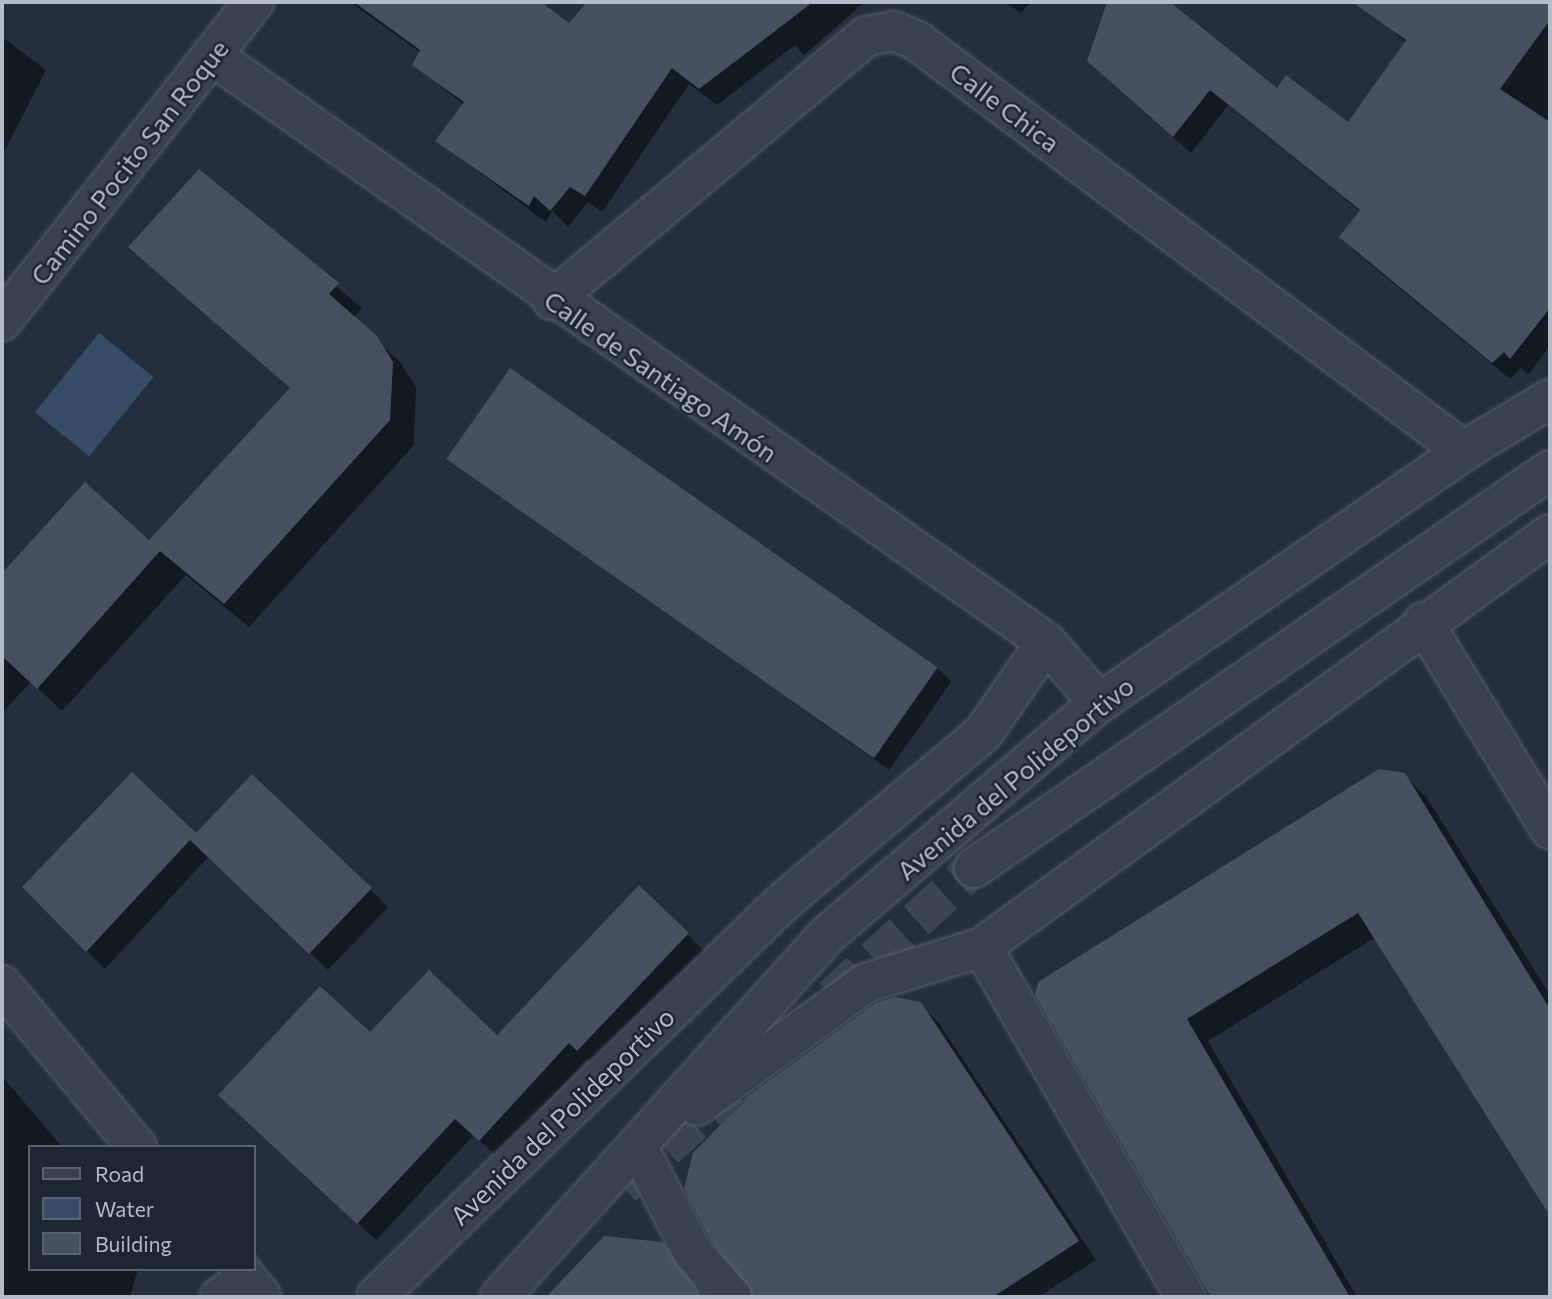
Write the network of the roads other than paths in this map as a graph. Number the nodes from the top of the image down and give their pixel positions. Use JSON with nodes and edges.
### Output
{"nodes":[{"id":1,"x":254,"y":2,"type":"edge"},
{"id":2,"x":214,"y":57,"type":"junction"},
{"id":3,"x":552,"y":300,"type":"junction"},
{"id":4,"x":2,"y":321,"type":"edge"},
{"id":5,"x":1550,"y":399,"type":"edge"},
{"id":6,"x":1464,"y":451,"type":"junction"},
{"id":7,"x":1550,"y":470,"type":"edge"},
{"id":8,"x":1550,"y":534,"type":"edge"},
{"id":9,"x":1423,"y":622,"type":"junction"},
{"id":10,"x":1046,"y":642,"type":"junction"},
{"id":11,"x":1099,"y":703,"type":"junction"},
{"id":12,"x":1550,"y":829,"type":"edge"},
{"id":13,"x":974,"y":868,"type":"tunnel mouth"},
{"id":14,"x":982,"y":947,"type":"junction"},
{"id":15,"x":2,"y":985,"type":"edge"},
{"id":16,"x":134,"y":1145,"type":"edge"},
{"id":17,"x":639,"y":1149,"type":"junction"},
{"id":18,"x":376,"y":1297,"type":"edge"},
{"id":19,"x":500,"y":1297,"type":"edge"},
{"id":20,"x":732,"y":1297,"type":"edge"},
{"id":21,"x":1186,"y":1297,"type":"edge"}],
"edges":[{"from":1,"to":2,"type":"street","name":"Camino Pocito San Roque"},
{"from":2,"to":3,"type":"street","name":"Calle de Santiago Amón"},
{"from":2,"to":4,"type":"street","name":"Camino Pocito San Roque"},
{"from":3,"to":6,"type":"street","name":"Calle Chica"},
{"from":3,"to":10,"type":"street","name":"Calle de Santiago Amón"},
{"from":5,"to":6,"type":"street","name":"Avenida del Polideportivo"},
{"from":6,"to":11,"type":"street","name":"Avenida del Polideportivo"},
{"from":7,"to":13,"type":"street","name":"Avenida del Polideportivo"},
{"from":8,"to":9,"type":"street","name":"Avenida del Polideportivo"},
{"from":9,"to":12,"type":"street"},
{"from":9,"to":14,"type":"street","name":"Avenida del Polideportivo"},
{"from":10,"to":11,"type":"street","name":"Calle de Santiago Amón"},
{"from":10,"to":18,"type":"street","name":"Avenida del Polideportivo"},
{"from":11,"to":17,"type":"street","name":"Avenida del Polideportivo"},
{"from":14,"to":17,"type":"street","name":"Avenida del Polideportivo"},
{"from":14,"to":21,"type":"street"},
{"from":15,"to":16,"type":"street"},
{"from":17,"to":19,"type":"street","name":"Avenida del Polideportivo"},
{"from":17,"to":20,"type":"street"}]}
